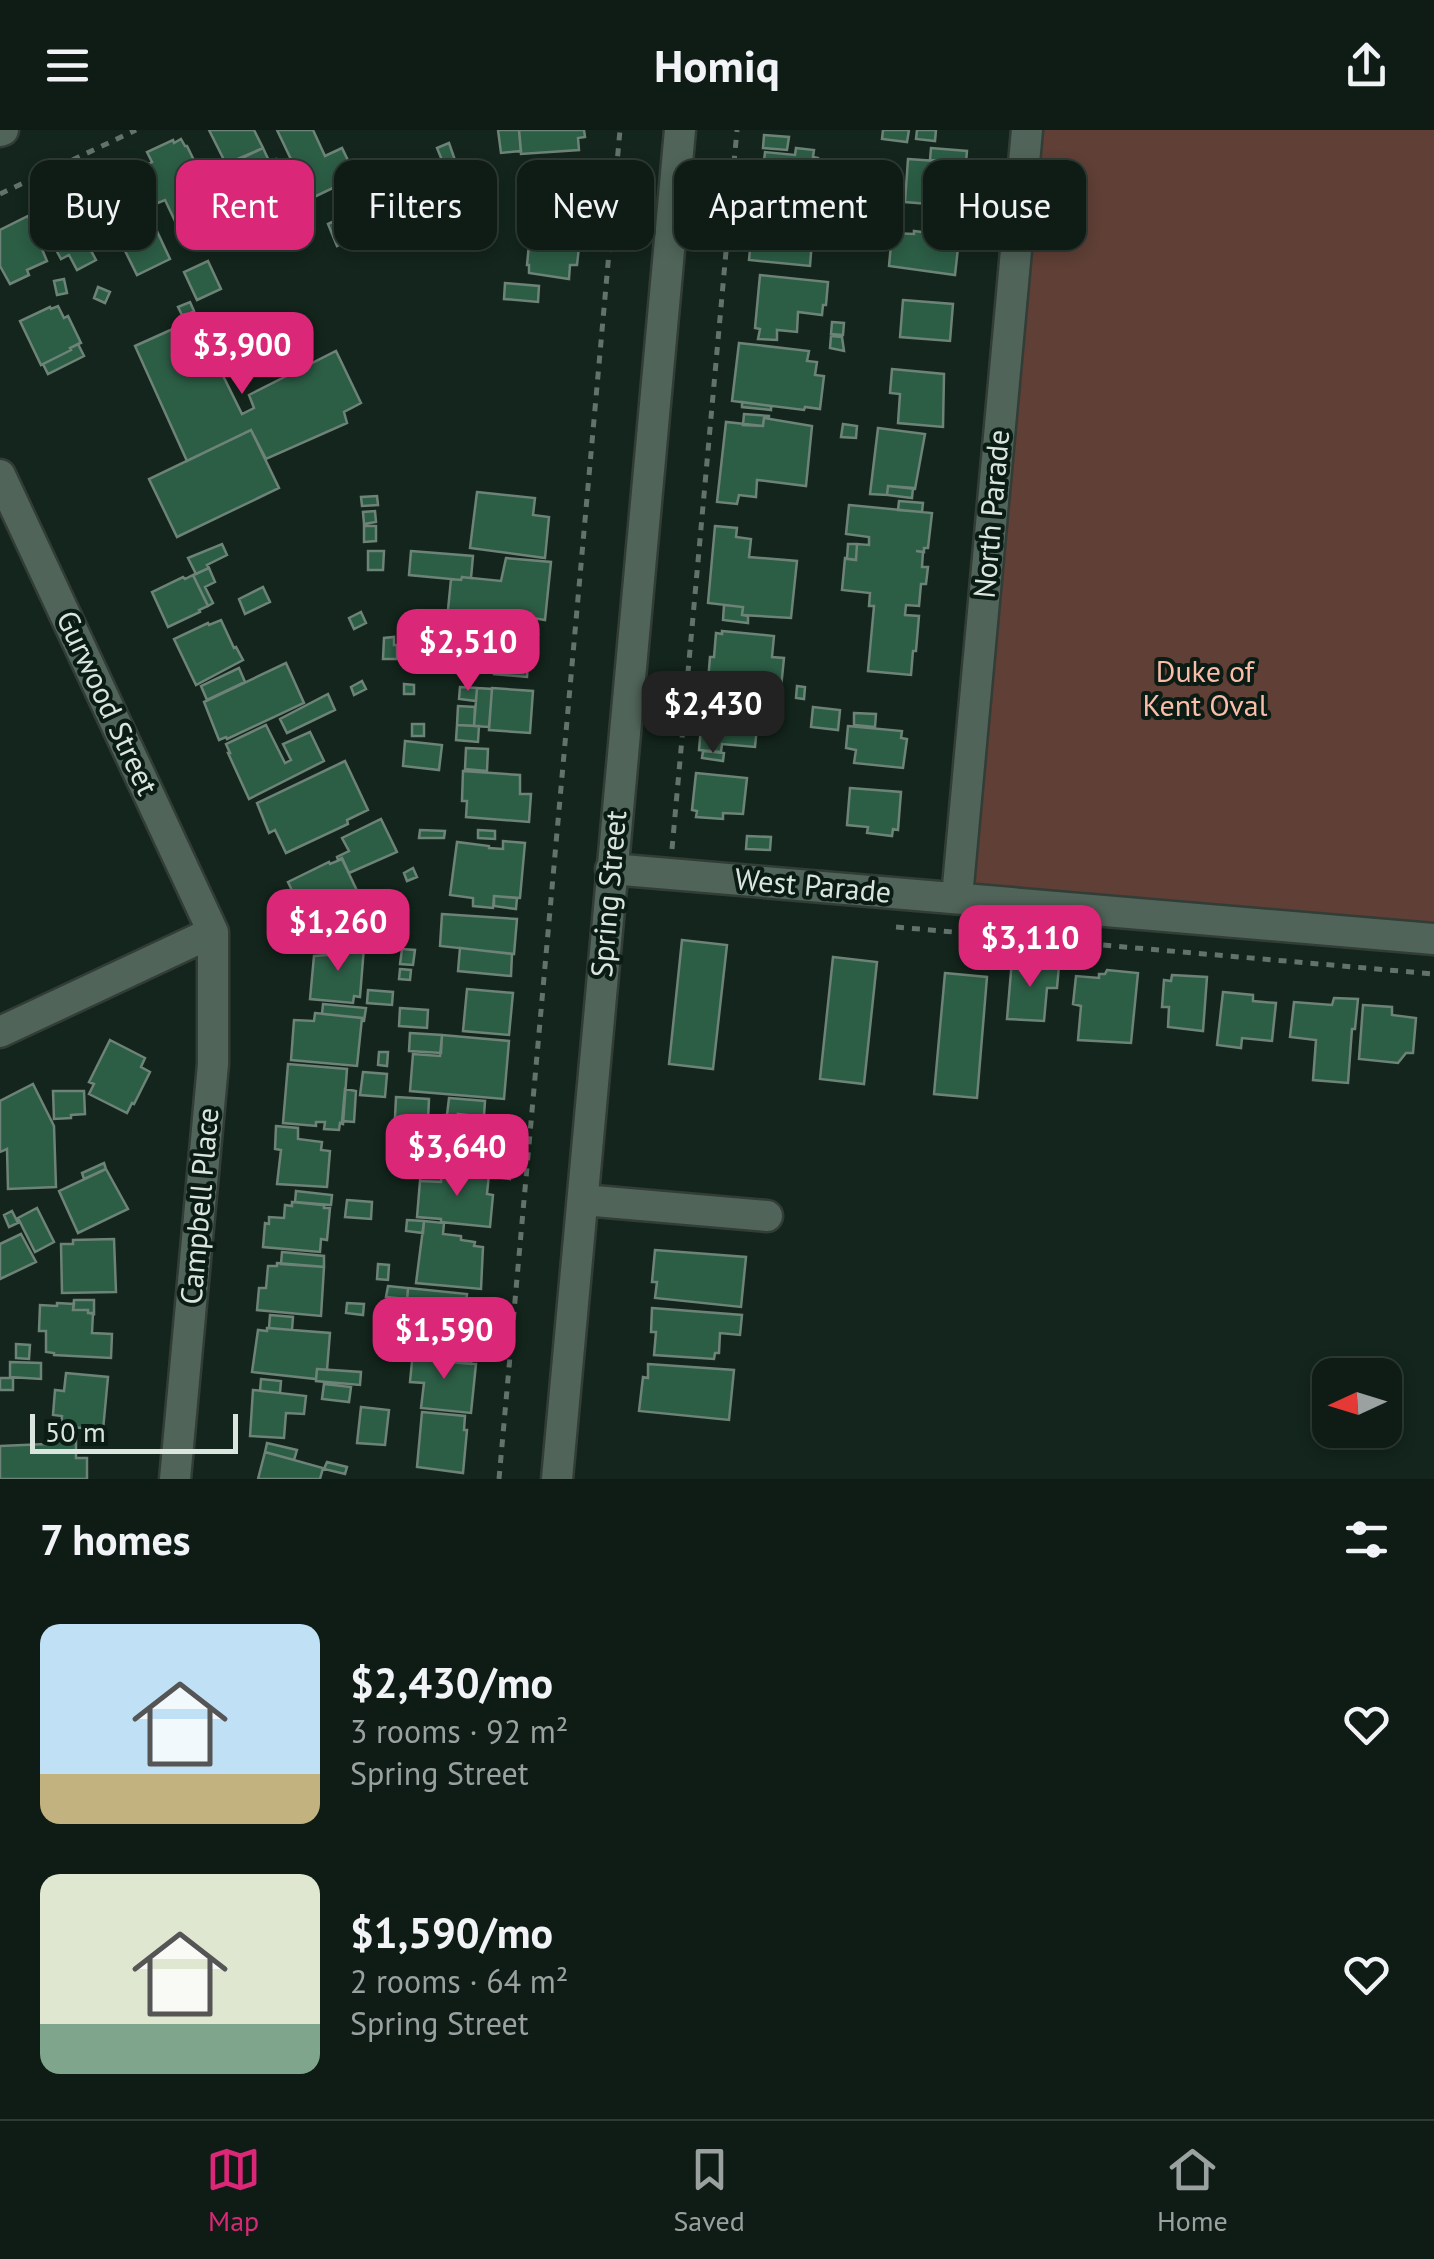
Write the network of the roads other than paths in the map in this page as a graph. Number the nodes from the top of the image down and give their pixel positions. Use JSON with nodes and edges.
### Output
{"nodes":[{"id":1,"x":680,"y":130,"type":"edge"},
{"id":2,"x":1026,"y":130,"type":"edge"},
{"id":3,"x":0,"y":474,"type":"edge"},
{"id":4,"x":611,"y":869,"type":"junction"},
{"id":5,"x":956,"y":898,"type":"junction"},
{"id":6,"x":214,"y":932,"type":"junction"},
{"id":7,"x":1434,"y":939,"type":"edge"},
{"id":8,"x":0,"y":1032,"type":"edge"},
{"id":9,"x":583,"y":1200,"type":"junction"},
{"id":10,"x":768,"y":1216,"type":"dead end"},
{"id":11,"x":175,"y":1479,"type":"edge"},
{"id":12,"x":557,"y":1479,"type":"edge"}],
"edges":[{"from":1,"to":4,"type":"street","name":"Spring Street"},
{"from":2,"to":5,"type":"street","name":"North Parade"},
{"from":3,"to":6,"type":"street","name":"Gurwood Street"},
{"from":4,"to":5,"type":"street","name":"West Parade"},
{"from":4,"to":9,"type":"street","name":"Spring Street"},
{"from":5,"to":7,"type":"street","name":"West Parade"},
{"from":6,"to":8,"type":"street"},
{"from":6,"to":11,"type":"street","name":"Campbell Place"},
{"from":9,"to":10,"type":"street"},
{"from":9,"to":12,"type":"street","name":"Spring Street"}]}
